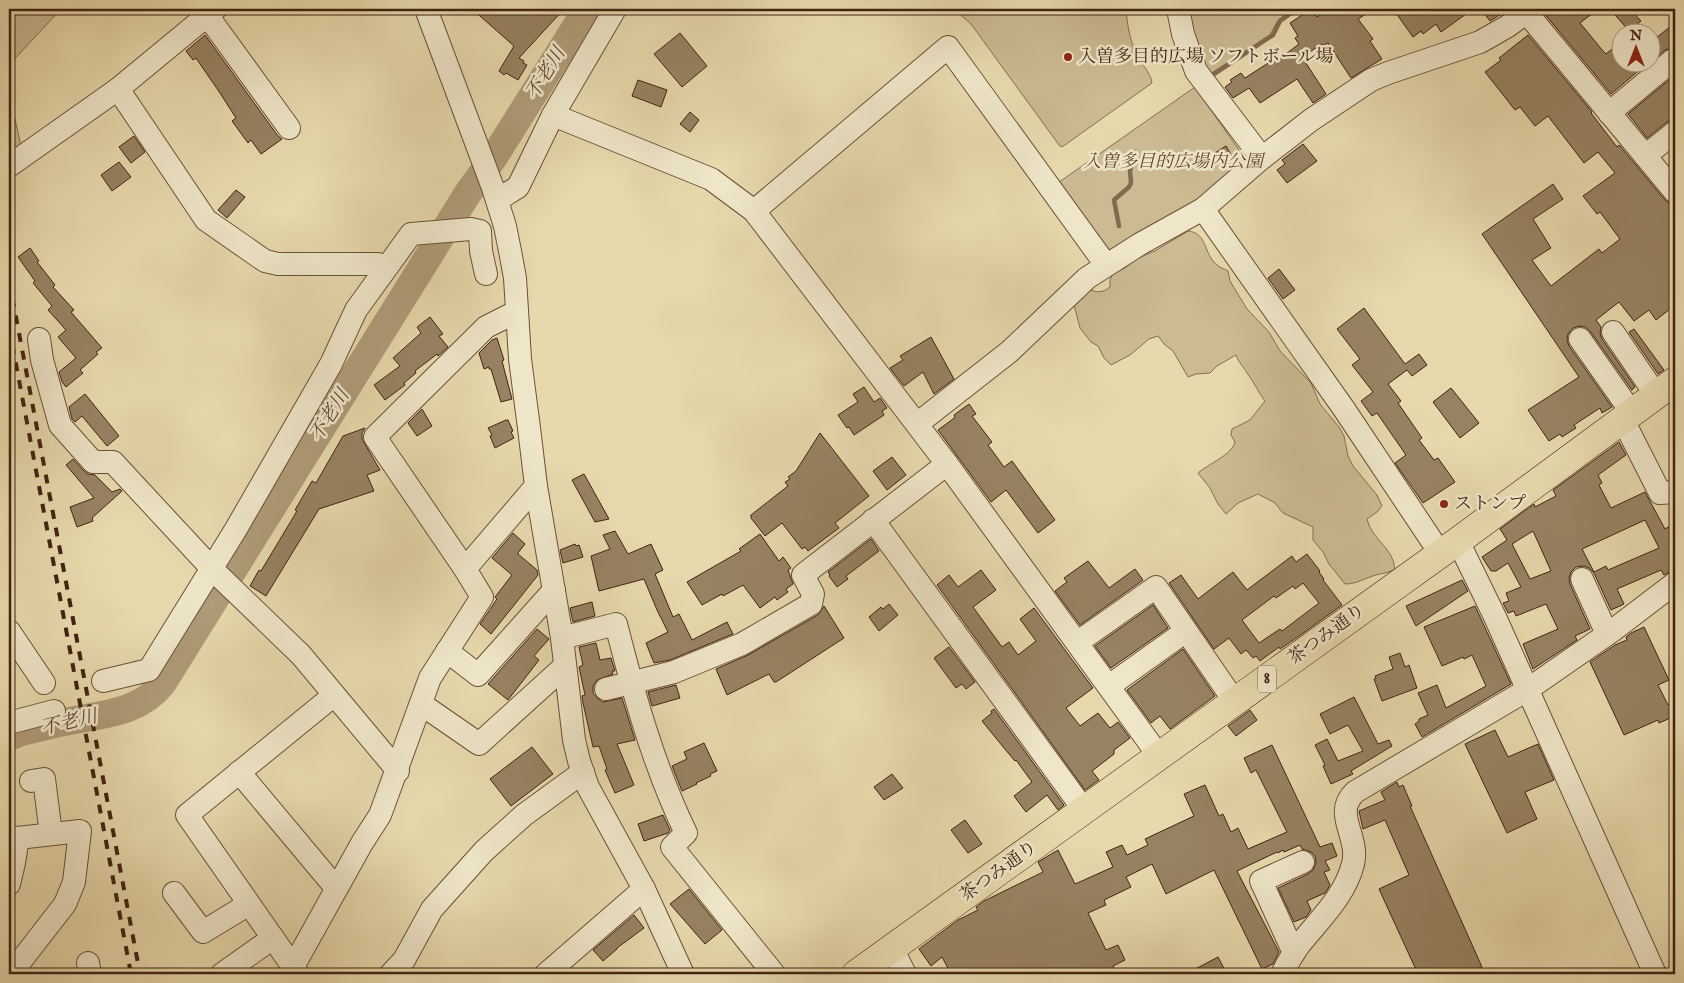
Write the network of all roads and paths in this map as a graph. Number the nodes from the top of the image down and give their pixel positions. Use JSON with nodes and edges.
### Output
{"nodes":[{"id":1,"x":426,"y":9,"type":"edge"},
{"id":2,"x":615,"y":9,"type":"edge"},
{"id":3,"x":1178,"y":9,"type":"edge"},
{"id":4,"x":1529,"y":10,"type":"edge"},
{"id":5,"x":211,"y":12,"type":"edge"},
{"id":6,"x":1674,"y":60,"type":"dead end"},
{"id":7,"x":118,"y":89,"type":"junction"},
{"id":8,"x":1609,"y":113,"type":"junction"},
{"id":9,"x":553,"y":115,"type":"junction"},
{"id":10,"x":289,"y":128,"type":"dead end"},
{"id":11,"x":1675,"y":132,"type":"edge"},
{"id":12,"x":1646,"y":156,"type":"junction"},
{"id":13,"x":1262,"y":158,"type":"junction"},
{"id":14,"x":9,"y":166,"type":"edge"},
{"id":15,"x":1675,"y":192,"type":"edge"},
{"id":16,"x":495,"y":194,"type":"junction"},
{"id":17,"x":1203,"y":209,"type":"junction"},
{"id":18,"x":754,"y":211,"type":"junction"},
{"id":19,"x":505,"y":226,"type":"junction"},
{"id":20,"x":476,"y":230,"type":"junction"},
{"id":21,"x":378,"y":264,"type":"dead end"},
{"id":22,"x":1106,"y":265,"type":"junction"},
{"id":23,"x":486,"y":274,"type":"dead end"},
{"id":24,"x":516,"y":312,"type":"junction"},
{"id":25,"x":1612,"y":332,"type":"dead end"},
{"id":26,"x":39,"y":338,"type":"dead end"},
{"id":27,"x":1580,"y":339,"type":"dead end"},
{"id":28,"x":1666,"y":388,"type":"edge"},
{"id":29,"x":1628,"y":416,"type":"junction"},
{"id":30,"x":917,"y":424,"type":"junction"},
{"id":31,"x":947,"y":464,"type":"junction"},
{"id":32,"x":536,"y":486,"type":"junction"},
{"id":33,"x":1675,"y":492,"type":"edge"},
{"id":34,"x":873,"y":520,"type":"junction"},
{"id":35,"x":1449,"y":547,"type":"junction"},
{"id":36,"x":464,"y":569,"type":"junction"},
{"id":37,"x":216,"y":573,"type":"junction"},
{"id":38,"x":1582,"y":579,"type":"dead end"},
{"id":39,"x":1675,"y":583,"type":"edge"},
{"id":40,"x":554,"y":590,"type":"junction"},
{"id":41,"x":1186,"y":631,"type":"junction"},
{"id":42,"x":9,"y":632,"type":"edge"},
{"id":43,"x":1607,"y":634,"type":"junction"},
{"id":44,"x":562,"y":638,"type":"junction"},
{"id":45,"x":1078,"y":642,"type":"junction"},
{"id":46,"x":447,"y":652,"type":"junction"},
{"id":47,"x":566,"y":666,"type":"junction"},
{"id":48,"x":103,"y":681,"type":"dead end"},
{"id":49,"x":44,"y":683,"type":"dead end"},
{"id":50,"x":631,"y":683,"type":"junction"},
{"id":51,"x":1109,"y":686,"type":"junction"},
{"id":52,"x":606,"y":689,"type":"dead end"},
{"id":53,"x":1527,"y":690,"type":"junction"},
{"id":54,"x":333,"y":696,"type":"junction"},
{"id":55,"x":1235,"y":702,"type":"junction"},
{"id":56,"x":421,"y":704,"type":"junction"},
{"id":57,"x":54,"y":710,"type":"dead end"},
{"id":58,"x":9,"y":723,"type":"edge"},
{"id":59,"x":1159,"y":756,"type":"junction"},
{"id":60,"x":398,"y":771,"type":"junction"},
{"id":61,"x":239,"y":772,"type":"junction"},
{"id":62,"x":583,"y":772,"type":"junction"},
{"id":63,"x":31,"y":781,"type":"dead end"},
{"id":64,"x":1084,"y":810,"type":"junction"},
{"id":65,"x":50,"y":834,"type":"junction"},
{"id":66,"x":13,"y":837,"type":"edge"},
{"id":67,"x":1302,"y":862,"type":"dead end"},
{"id":68,"x":9,"y":884,"type":"edge"},
{"id":69,"x":336,"y":888,"type":"junction"},
{"id":70,"x":644,"y":889,"type":"junction"},
{"id":71,"x":174,"y":893,"type":"dead end"},
{"id":72,"x":249,"y":904,"type":"junction"},
{"id":73,"x":273,"y":938,"type":"junction"},
{"id":74,"x":892,"y":948,"type":"junction"},
{"id":75,"x":1294,"y":953,"type":"junction"},
{"id":76,"x":20,"y":962,"type":"edge"},
{"id":77,"x":295,"y":971,"type":"edge"},
{"id":78,"x":222,"y":974,"type":"edge"},
{"id":79,"x":391,"y":974,"type":"edge"},
{"id":80,"x":546,"y":974,"type":"edge"},
{"id":81,"x":683,"y":974,"type":"edge"},
{"id":82,"x":774,"y":974,"type":"edge"},
{"id":83,"x":856,"y":974,"type":"edge"},
{"id":84,"x":905,"y":974,"type":"edge"},
{"id":85,"x":1282,"y":974,"type":"edge"},
{"id":86,"x":1654,"y":974,"type":"edge"}],
"edges":[{"from":1,"to":16,"type":"street"},
{"from":2,"to":9,"type":"street"},
{"from":3,"to":13,"type":"street"},
{"from":4,"to":8,"type":"street"},
{"from":4,"to":13,"type":"street"},
{"from":5,"to":7,"type":"street"},
{"from":5,"to":10,"type":"street"},
{"from":6,"to":8,"type":"street"},
{"from":7,"to":14,"type":"street"},
{"from":7,"to":21,"type":"street"},
{"from":8,"to":12,"type":"street"},
{"from":9,"to":16,"type":"street"},
{"from":9,"to":18,"type":"street"},
{"from":11,"to":12,"type":"street"},
{"from":12,"to":15,"type":"street"},
{"from":13,"to":17,"type":"street"},
{"from":16,"to":19,"type":"street"},
{"from":17,"to":22,"type":"street"},
{"from":17,"to":35,"type":"street"},
{"from":18,"to":22,"type":"street"},
{"from":18,"to":30,"type":"street"},
{"from":19,"to":20,"type":"street"},
{"from":19,"to":24,"type":"street"},
{"from":20,"to":23,"type":"street"},
{"from":20,"to":37,"type":"street"},
{"from":22,"to":30,"type":"street"},
{"from":24,"to":32,"type":"street"},
{"from":24,"to":36,"type":"street"},
{"from":25,"to":28,"type":"street"},
{"from":26,"to":37,"type":"street"},
{"from":27,"to":29,"type":"street"},
{"from":28,"to":29,"type":"main road","name":"茶つみ通り","number":"8"},
{"from":29,"to":33,"type":"street"},
{"from":29,"to":35,"type":"main road","name":"茶つみ通り","number":"8"},
{"from":30,"to":31,"type":"street"},
{"from":31,"to":34,"type":"street"},
{"from":31,"to":45,"type":"street"},
{"from":32,"to":36,"type":"street"},
{"from":32,"to":40,"type":"street"},
{"from":34,"to":50,"type":"street"},
{"from":34,"to":64,"type":"street"},
{"from":35,"to":53,"type":"street"},
{"from":35,"to":55,"type":"main road","name":"茶つみ通り","number":"8"},
{"from":36,"to":46,"type":"street"},
{"from":37,"to":48,"type":"street"},
{"from":37,"to":54,"type":"street"},
{"from":38,"to":43,"type":"street"},
{"from":39,"to":43,"type":"street"},
{"from":40,"to":44,"type":"street"},
{"from":40,"to":46,"type":"street"},
{"from":41,"to":45,"type":"street"},
{"from":41,"to":51,"type":"street"},
{"from":41,"to":55,"type":"street"},
{"from":42,"to":49,"type":"street"},
{"from":43,"to":53,"type":"street"},
{"from":44,"to":47,"type":"street"},
{"from":44,"to":50,"type":"street"},
{"from":45,"to":51,"type":"street"},
{"from":46,"to":56,"type":"street"},
{"from":47,"to":56,"type":"street"},
{"from":47,"to":62,"type":"street"},
{"from":50,"to":52,"type":"street"},
{"from":50,"to":82,"type":"street"},
{"from":51,"to":59,"type":"street"},
{"from":53,"to":75,"type":"street"},
{"from":53,"to":86,"type":"street"},
{"from":54,"to":60,"type":"street"},
{"from":54,"to":61,"type":"street"},
{"from":55,"to":59,"type":"main road","name":"茶つみ通り","number":"8"},
{"from":56,"to":60,"type":"street"},
{"from":57,"to":58,"type":"street"},
{"from":59,"to":64,"type":"main road","name":"茶つみ通り","number":"8"},
{"from":60,"to":69,"type":"street"},
{"from":61,"to":69,"type":"street"},
{"from":61,"to":72,"type":"street"},
{"from":62,"to":70,"type":"street"},
{"from":62,"to":79,"type":"street"},
{"from":63,"to":65,"type":"street"},
{"from":64,"to":74,"type":"main road","name":"茶つみ通り","number":"8"},
{"from":65,"to":66,"type":"street"},
{"from":65,"to":76,"type":"street"},
{"from":66,"to":68,"type":"street"},
{"from":67,"to":75,"type":"street"},
{"from":69,"to":77,"type":"street"},
{"from":70,"to":80,"type":"street"},
{"from":70,"to":81,"type":"street"},
{"from":71,"to":72,"type":"street"},
{"from":72,"to":73,"type":"street"},
{"from":73,"to":77,"type":"street"},
{"from":73,"to":78,"type":"street"},
{"from":74,"to":83,"type":"main road","name":"茶つみ通り","number":"8"},
{"from":74,"to":84,"type":"street"},
{"from":75,"to":85,"type":"street"}]}
